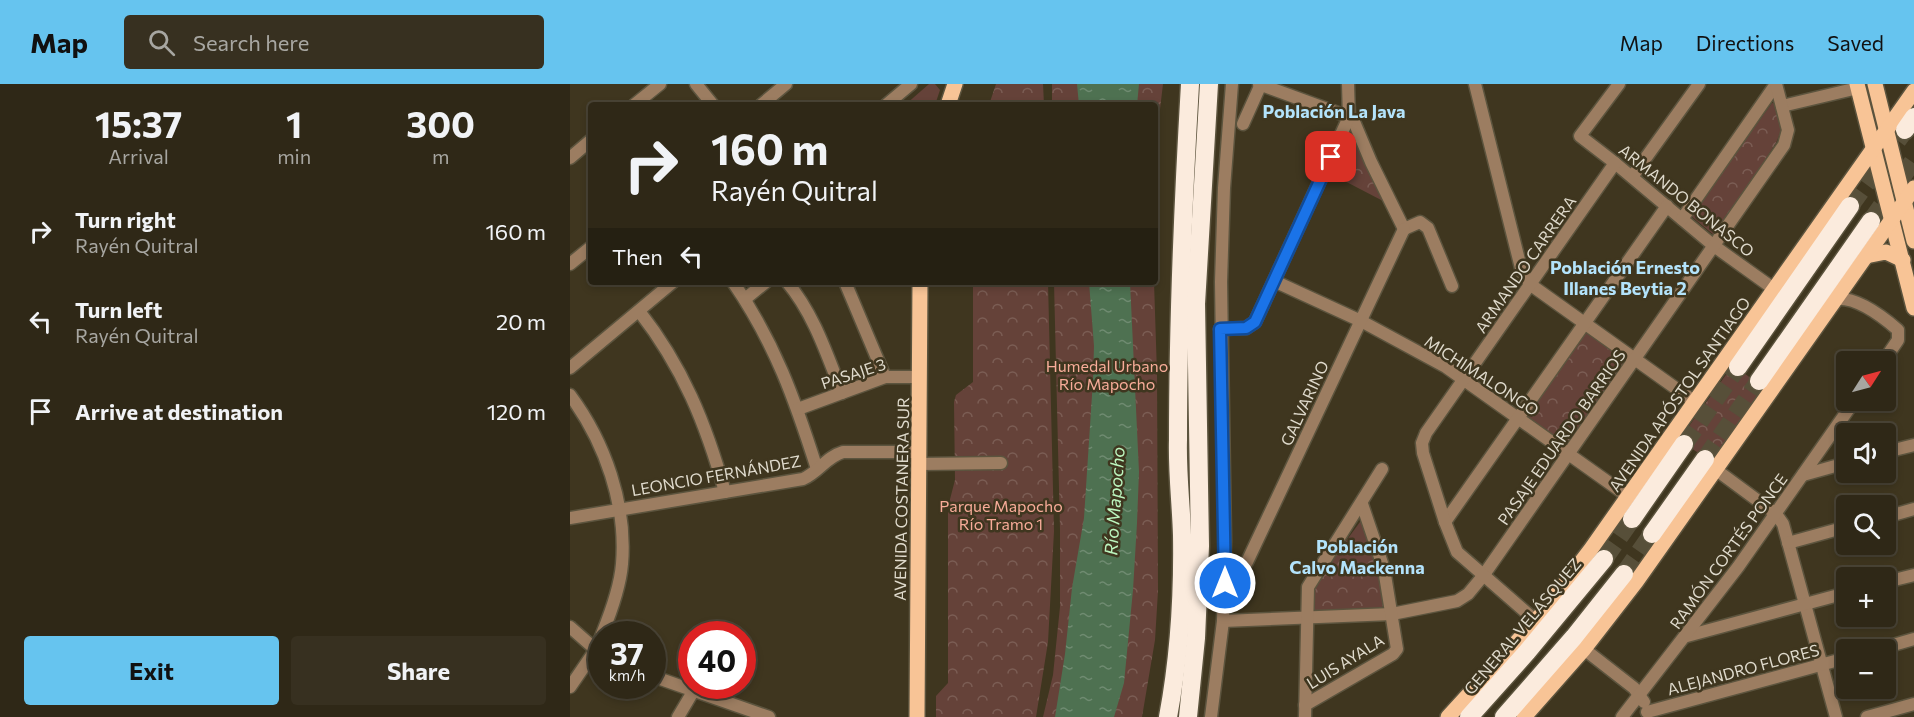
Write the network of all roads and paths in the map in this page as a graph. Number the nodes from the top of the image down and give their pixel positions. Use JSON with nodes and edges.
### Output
{"nodes":[{"id":1,"x":660,"y":84,"type":"edge"},
{"id":2,"x":696,"y":84,"type":"edge"},
{"id":3,"x":786,"y":84,"type":"edge"},
{"id":4,"x":911,"y":84,"type":"edge"},
{"id":5,"x":955,"y":84,"type":"edge"},
{"id":6,"x":1190,"y":84,"type":"edge"},
{"id":7,"x":1209,"y":84,"type":"edge"},
{"id":8,"x":1232,"y":84,"type":"edge"},
{"id":9,"x":1260,"y":84,"type":"edge"},
{"id":10,"x":1348,"y":84,"type":"edge"},
{"id":11,"x":1475,"y":84,"type":"edge"},
{"id":12,"x":1619,"y":84,"type":"edge"},
{"id":13,"x":1699,"y":84,"type":"edge"},
{"id":14,"x":1776,"y":84,"type":"edge"},
{"id":15,"x":1875,"y":84,"type":"edge"},
{"id":16,"x":1857,"y":86,"type":"edge"},
{"id":17,"x":1914,"y":91,"type":"edge"},
{"id":18,"x":638,"y":102,"type":"edge"},
{"id":19,"x":711,"y":102,"type":"edge"},
{"id":20,"x":765,"y":102,"type":"edge"},
{"id":21,"x":890,"y":102,"type":"edge"},
{"id":22,"x":949,"y":102,"type":"edge"},
{"id":23,"x":1782,"y":106,"type":"junction"},
{"id":24,"x":1349,"y":117,"type":"junction"},
{"id":25,"x":1243,"y":124,"type":"dead end"},
{"id":26,"x":1902,"y":125,"type":"edge"},
{"id":27,"x":588,"y":142,"type":"edge"},
{"id":28,"x":1873,"y":148,"type":"junction"},
{"id":29,"x":571,"y":155,"type":"edge"},
{"id":30,"x":1615,"y":163,"type":"junction"},
{"id":31,"x":1632,"y":177,"type":"junction"},
{"id":32,"x":1914,"y":188,"type":"edge"},
{"id":33,"x":1905,"y":202,"type":"junction"},
{"id":34,"x":1667,"y":206,"type":"junction"},
{"id":35,"x":1850,"y":206,"type":"tunnel mouth"},
{"id":36,"x":1682,"y":219,"type":"junction"},
{"id":37,"x":1892,"y":220,"type":"junction"},
{"id":38,"x":1871,"y":221,"type":"tunnel mouth"},
{"id":39,"x":1404,"y":229,"type":"junction"},
{"id":40,"x":1914,"y":242,"type":"edge"},
{"id":41,"x":1714,"y":246,"type":"junction"},
{"id":42,"x":588,"y":249,"type":"edge"},
{"id":43,"x":1866,"y":256,"type":"junction"},
{"id":44,"x":1903,"y":260,"type":"junction"},
{"id":45,"x":570,"y":264,"type":"edge"},
{"id":46,"x":1274,"y":281,"type":"junction"},
{"id":47,"x":669,"y":285,"type":"edge"},
{"id":48,"x":735,"y":285,"type":"edge"},
{"id":49,"x":762,"y":285,"type":"edge"},
{"id":50,"x":790,"y":285,"type":"edge"},
{"id":51,"x":847,"y":285,"type":"edge"},
{"id":52,"x":920,"y":285,"type":"edge"},
{"id":53,"x":1531,"y":285,"type":"junction"},
{"id":54,"x":1452,"y":286,"type":"dead end"},
{"id":55,"x":1774,"y":289,"type":"junction"},
{"id":56,"x":1912,"y":289,"type":"edge"},
{"id":57,"x":745,"y":299,"type":"junction"},
{"id":58,"x":1836,"y":299,"type":"junction"},
{"id":59,"x":1914,"y":308,"type":"edge"},
{"id":60,"x":639,"y":311,"type":"junction"},
{"id":61,"x":1361,"y":321,"type":"junction"},
{"id":62,"x":1584,"y":323,"type":"junction"},
{"id":63,"x":1220,"y":329,"type":"junction"},
{"id":64,"x":1890,"y":351,"type":"edge"},
{"id":65,"x":1635,"y":359,"type":"junction"},
{"id":66,"x":1738,"y":367,"type":"tunnel mouth"},
{"id":67,"x":570,"y":368,"type":"edge"},
{"id":68,"x":885,"y":377,"type":"junction"},
{"id":69,"x":920,"y":377,"type":"junction"},
{"id":70,"x":1464,"y":379,"type":"junction"},
{"id":71,"x":1759,"y":381,"type":"tunnel mouth"},
{"id":72,"x":842,"y":393,"type":"junction"},
{"id":73,"x":570,"y":395,"type":"edge"},
{"id":74,"x":1695,"y":402,"type":"junction"},
{"id":75,"x":798,"y":409,"type":"junction"},
{"id":76,"x":1847,"y":411,"type":"edge"},
{"id":77,"x":1518,"y":418,"type":"junction"},
{"id":78,"x":1684,"y":444,"type":"tunnel mouth"},
{"id":79,"x":1914,"y":445,"type":"edge"},
{"id":80,"x":1896,"y":450,"type":"edge"},
{"id":81,"x":1569,"y":453,"type":"junction"},
{"id":82,"x":920,"y":458,"type":"junction"},
{"id":83,"x":1001,"y":462,"type":"dead end"},
{"id":84,"x":1710,"y":464,"type":"junction"},
{"id":85,"x":1836,"y":466,"type":"edge"},
{"id":86,"x":817,"y":469,"type":"junction"},
{"id":87,"x":1382,"y":469,"type":"dead end"},
{"id":88,"x":1803,"y":475,"type":"junction"},
{"id":89,"x":725,"y":492,"type":"junction"},
{"id":90,"x":1629,"y":496,"type":"junction"},
{"id":91,"x":1362,"y":504,"type":"junction"},
{"id":92,"x":1914,"y":509,"type":"edge"},
{"id":93,"x":619,"y":510,"type":"junction"},
{"id":94,"x":1776,"y":514,"type":"junction"},
{"id":95,"x":1896,"y":514,"type":"edge"},
{"id":96,"x":570,"y":518,"type":"edge"},
{"id":97,"x":1632,"y":519,"type":"tunnel mouth"},
{"id":98,"x":1445,"y":522,"type":"junction"},
{"id":99,"x":1836,"y":530,"type":"edge"},
{"id":100,"x":1652,"y":534,"type":"tunnel mouth"},
{"id":101,"x":1788,"y":543,"type":"junction"},
{"id":102,"x":1604,"y":559,"type":"tunnel mouth"},
{"id":103,"x":1624,"y":574,"type":"tunnel mouth"},
{"id":104,"x":1914,"y":575,"type":"edge"},
{"id":105,"x":1484,"y":576,"type":"junction"},
{"id":106,"x":1896,"y":580,"type":"edge"},
{"id":107,"x":1225,"y":583,"type":"junction"},
{"id":108,"x":1836,"y":596,"type":"edge"},
{"id":109,"x":1805,"y":604,"type":"junction"},
{"id":110,"x":1392,"y":614,"type":"junction"},
{"id":111,"x":1306,"y":617,"type":"junction"},
{"id":112,"x":607,"y":621,"type":"edge"},
{"id":113,"x":1223,"y":621,"type":"junction"},
{"id":114,"x":1536,"y":621,"type":"junction"},
{"id":115,"x":570,"y":627,"type":"edge"},
{"id":116,"x":1687,"y":636,"type":"junction"},
{"id":117,"x":1914,"y":639,"type":"edge"},
{"id":118,"x":1896,"y":644,"type":"edge"},
{"id":119,"x":588,"y":646,"type":"edge"},
{"id":120,"x":1584,"y":649,"type":"junction"},
{"id":121,"x":1836,"y":660,"type":"edge"},
{"id":122,"x":588,"y":664,"type":"edge"},
{"id":123,"x":1822,"y":664,"type":"junction"},
{"id":124,"x":570,"y":687,"type":"edge"},
{"id":125,"x":1640,"y":696,"type":"junction"},
{"id":126,"x":689,"y":699,"type":"edge"},
{"id":127,"x":719,"y":699,"type":"edge"},
{"id":128,"x":1914,"y":704,"type":"edge"},
{"id":129,"x":1305,"y":711,"type":"edge"},
{"id":130,"x":1213,"y":713,"type":"edge"},
{"id":131,"x":1459,"y":714,"type":"edge"},
{"id":132,"x":1648,"y":714,"type":"edge"},
{"id":133,"x":678,"y":717,"type":"edge"},
{"id":134,"x":769,"y":717,"type":"edge"},
{"id":135,"x":917,"y":717,"type":"edge"},
{"id":136,"x":1168,"y":717,"type":"edge"},
{"id":137,"x":1188,"y":717,"type":"edge"},
{"id":138,"x":1442,"y":717,"type":"edge"},
{"id":139,"x":1504,"y":717,"type":"edge"},
{"id":140,"x":1524,"y":717,"type":"edge"},
{"id":141,"x":1622,"y":717,"type":"edge"},
{"id":142,"x":1836,"y":717,"type":"edge"},
{"id":143,"x":1867,"y":717,"type":"edge"}],
"edges":[{"from":1,"to":18,"type":"street"},
{"from":2,"to":19,"type":"street"},
{"from":3,"to":20,"type":"street"},
{"from":4,"to":21,"type":"street"},
{"from":5,"to":22,"type":"main road"},
{"from":6,"to":136,"type":"highway"},
{"from":7,"to":137,"type":"highway"},
{"from":8,"to":63,"type":"street"},
{"from":9,"to":24,"type":"street"},
{"from":9,"to":25,"type":"street"},
{"from":10,"to":24,"type":"street"},
{"from":11,"to":53,"type":"street"},
{"from":12,"to":30,"type":"street","name":"ARMANDO BONASCO"},
{"from":13,"to":31,"type":"street"},
{"from":14,"to":23,"type":"street","name":"PASAJE EDUARDO BARRIOS"},
{"from":14,"to":36,"type":"street"},
{"from":15,"to":26,"type":"main road"},
{"from":16,"to":23,"type":"street"},
{"from":16,"to":28,"type":"main road"},
{"from":17,"to":26,"type":"main road","name":"AVENIDA APÓSTOL SANTIAGO"},
{"from":23,"to":41,"type":"street","name":"PASAJE EDUARDO BARRIOS"},
{"from":24,"to":39,"type":"street"},
{"from":24,"to":46,"type":"street"},
{"from":26,"to":28,"type":"main road","name":"AVENIDA APÓSTOL SANTIAGO"},
{"from":26,"to":33,"type":"main road"},
{"from":27,"to":29,"type":"street"},
{"from":28,"to":37,"type":"main road"},
{"from":28,"to":55,"type":"main road","name":"AVENIDA APÓSTOL SANTIAGO"},
{"from":30,"to":31,"type":"street","name":"ARMANDO BONASCO"},
{"from":30,"to":53,"type":"street","name":"ARMANDO CARRERA"},
{"from":31,"to":34,"type":"street","name":"ARMANDO BONASCO"},
{"from":32,"to":33,"type":"main road"},
{"from":33,"to":37,"type":"main road"},
{"from":33,"to":40,"type":"main road"},
{"from":34,"to":36,"type":"street","name":"ARMANDO BONASCO"},
{"from":34,"to":62,"type":"street"},
{"from":35,"to":66,"type":"highway"},
{"from":36,"to":41,"type":"street","name":"ARMANDO BONASCO"},
{"from":37,"to":43,"type":"main road"},
{"from":37,"to":44,"type":"main road"},
{"from":38,"to":71,"type":"highway"},
{"from":39,"to":54,"type":"street"},
{"from":39,"to":61,"type":"street","name":"GALVARINO"},
{"from":41,"to":55,"type":"street","name":"ARMANDO BONASCO"},
{"from":41,"to":65,"type":"street","name":"PASAJE EDUARDO BARRIOS"},
{"from":42,"to":45,"type":"street"},
{"from":43,"to":44,"type":"main road"},
{"from":43,"to":58,"type":"main road"},
{"from":44,"to":56,"type":"main road"},
{"from":46,"to":61,"type":"street","name":"MICHIMALONGO"},
{"from":46,"to":63,"type":"street"},
{"from":47,"to":60,"type":"street"},
{"from":48,"to":57,"type":"street"},
{"from":49,"to":57,"type":"street"},
{"from":50,"to":72,"type":"street"},
{"from":51,"to":68,"type":"street"},
{"from":52,"to":69,"type":"main road","name":"AVENIDA COSTANERA SUR"},
{"from":53,"to":62,"type":"street"},
{"from":53,"to":70,"type":"street","name":"ARMANDO CARRERA"},
{"from":55,"to":74,"type":"main road","name":"AVENIDA APÓSTOL SANTIAGO"},
{"from":56,"to":59,"type":"main road"},
{"from":57,"to":75,"type":"street"},
{"from":58,"to":64,"type":"street"},
{"from":58,"to":84,"type":"main road"},
{"from":60,"to":67,"type":"street"},
{"from":60,"to":89,"type":"street"},
{"from":61,"to":70,"type":"street","name":"MICHIMALONGO"},
{"from":61,"to":107,"type":"street","name":"GALVARINO"},
{"from":62,"to":65,"type":"street"},
{"from":62,"to":77,"type":"street"},
{"from":63,"to":107,"type":"street"},
{"from":65,"to":74,"type":"street"},
{"from":65,"to":81,"type":"street","name":"PASAJE EDUARDO BARRIOS"},
{"from":68,"to":69,"type":"street","name":"PASAJE 3"},
{"from":68,"to":72,"type":"street","name":"PASAJE 3"},
{"from":69,"to":82,"type":"main road","name":"AVENIDA COSTANERA SUR"},
{"from":70,"to":77,"type":"street","name":"MICHIMALONGO"},
{"from":70,"to":98,"type":"street","name":"ARMANDO CARRERA"},
{"from":72,"to":75,"type":"street","name":"PASAJE 3"},
{"from":73,"to":93,"type":"street"},
{"from":74,"to":90,"type":"main road","name":"AVENIDA APÓSTOL SANTIAGO"},
{"from":75,"to":86,"type":"street"},
{"from":76,"to":88,"type":"street","name":"RAMÓN CORTÉS PONCE"},
{"from":77,"to":81,"type":"street","name":"MICHIMALONGO"},
{"from":77,"to":98,"type":"street"},
{"from":78,"to":97,"type":"highway"},
{"from":79,"to":80,"type":"street"},
{"from":81,"to":90,"type":"street","name":"MICHIMALONGO"},
{"from":81,"to":105,"type":"street","name":"PASAJE EDUARDO BARRIOS"},
{"from":82,"to":83,"type":"street","name":"LEONCIO FERNÁNDEZ"},
{"from":82,"to":86,"type":"street","name":"LEONCIO FERNÁNDEZ"},
{"from":82,"to":135,"type":"main road","name":"AVENIDA COSTANERA SUR"},
{"from":84,"to":94,"type":"street"},
{"from":84,"to":100,"type":"highway"},
{"from":84,"to":120,"type":"main road"},
{"from":85,"to":88,"type":"street"},
{"from":86,"to":89,"type":"street","name":"LEONCIO FERNÁNDEZ"},
{"from":87,"to":91,"type":"street"},
{"from":88,"to":94,"type":"street","name":"RAMÓN CORTÉS PONCE"},
{"from":89,"to":93,"type":"street","name":"LEONCIO FERNÁNDEZ"},
{"from":90,"to":114,"type":"main road","name":"AVENIDA APÓSTOL SANTIAGO"},
{"from":91,"to":110,"type":"street","name":"LUIS AYALA"},
{"from":91,"to":111,"type":"street"},
{"from":92,"to":95,"type":"street"},
{"from":93,"to":96,"type":"street","name":"LEONCIO FERNÁNDEZ"},
{"from":93,"to":112,"type":"street"},
{"from":94,"to":101,"type":"street"},
{"from":94,"to":116,"type":"street","name":"RAMÓN CORTÉS PONCE"},
{"from":98,"to":105,"type":"street"},
{"from":99,"to":101,"type":"street"},
{"from":101,"to":109,"type":"street"},
{"from":102,"to":131,"type":"highway","name":"GENERAL VELÁSQUEZ"},
{"from":103,"to":139,"type":"highway"},
{"from":104,"to":106,"type":"street"},
{"from":105,"to":110,"type":"street","name":"PASAJE EDUARDO BARRIOS"},
{"from":105,"to":114,"type":"street"},
{"from":107,"to":113,"type":"street"},
{"from":108,"to":109,"type":"street"},
{"from":109,"to":116,"type":"street"},
{"from":109,"to":123,"type":"street"},
{"from":110,"to":111,"type":"street","name":"PASAJE EDUARDO BARRIOS"},
{"from":110,"to":129,"type":"street","name":"LUIS AYALA"},
{"from":111,"to":113,"type":"street","name":"PASAJE EDUARDO BARRIOS"},
{"from":111,"to":129,"type":"street"},
{"from":113,"to":130,"type":"street"},
{"from":114,"to":131,"type":"main road","name":"AVENIDA APÓSTOL SANTIAGO"},
{"from":115,"to":119,"type":"street"},
{"from":116,"to":125,"type":"street","name":"RAMÓN CORTÉS PONCE"},
{"from":117,"to":118,"type":"street"},
{"from":120,"to":125,"type":"street"},
{"from":120,"to":140,"type":"main road"},
{"from":121,"to":123,"type":"street","name":"ALEJANDRO FLORES"},
{"from":122,"to":124,"type":"street"},
{"from":123,"to":132,"type":"street","name":"ALEJANDRO FLORES"},
{"from":123,"to":142,"type":"street"},
{"from":125,"to":132,"type":"street"},
{"from":125,"to":141,"type":"street","name":"RAMÓN CORTÉS PONCE"},
{"from":126,"to":133,"type":"street"},
{"from":127,"to":134,"type":"street"},
{"from":128,"to":143,"type":"street"},
{"from":131,"to":138,"type":"street","name":"AVENIDA APÓSTOL SANTIAGO"}]}
